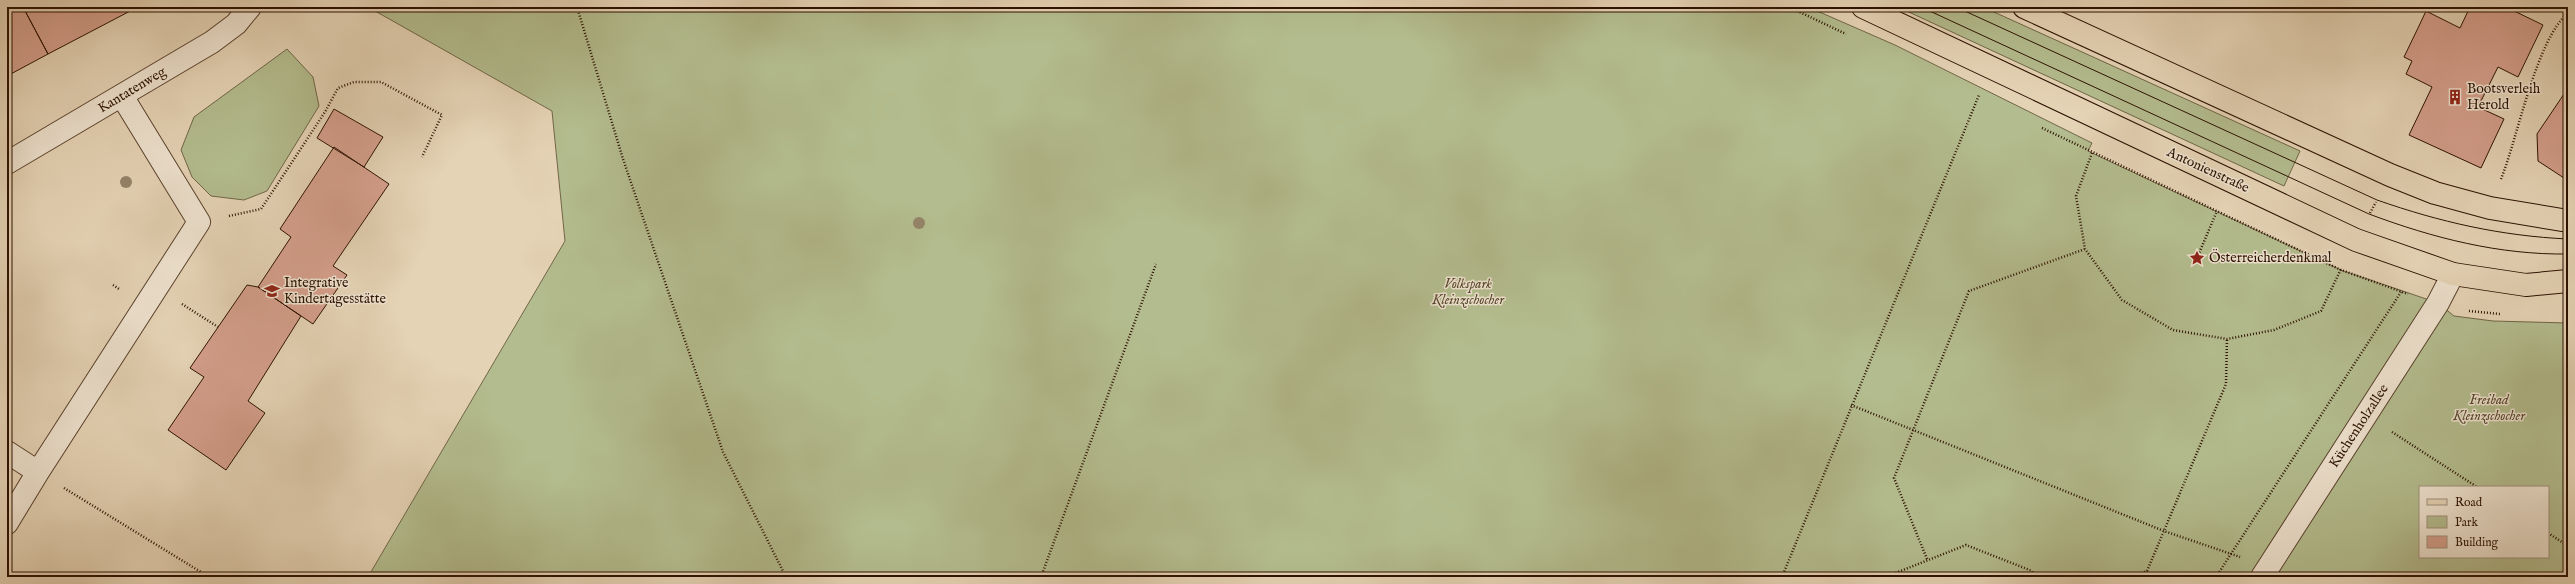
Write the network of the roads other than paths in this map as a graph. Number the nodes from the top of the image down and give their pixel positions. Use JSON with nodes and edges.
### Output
{"nodes":[{"id":1,"x":250,"y":7,"type":"edge"},
{"id":2,"x":1863,"y":7,"type":"edge"},
{"id":3,"x":2024,"y":7,"type":"edge"},
{"id":4,"x":122,"y":96,"type":"junction"},
{"id":5,"x":7,"y":163,"type":"edge"},
{"id":6,"x":2568,"y":221,"type":"edge"},
{"id":7,"x":2454,"y":274,"type":"junction"},
{"id":8,"x":2568,"y":281,"type":"edge"},
{"id":9,"x":7,"y":452,"type":"edge"},
{"id":10,"x":38,"y":472,"type":"junction"},
{"id":11,"x":7,"y":523,"type":"edge"},
{"id":12,"x":2262,"y":577,"type":"edge"}],
"edges":[{"from":1,"to":4,"type":"street","name":"Kantatenweg"},
{"from":2,"to":7,"type":"main road","name":"Antonienstraße"},
{"from":3,"to":6,"type":"main road"},
{"from":4,"to":5,"type":"street","name":"Kantatenweg"},
{"from":4,"to":10,"type":"street"},
{"from":7,"to":8,"type":"main road","name":"Antonienstraße"},
{"from":7,"to":12,"type":"street","name":"Küchenholzallee"},
{"from":9,"to":10,"type":"street"},
{"from":10,"to":11,"type":"street"}]}
